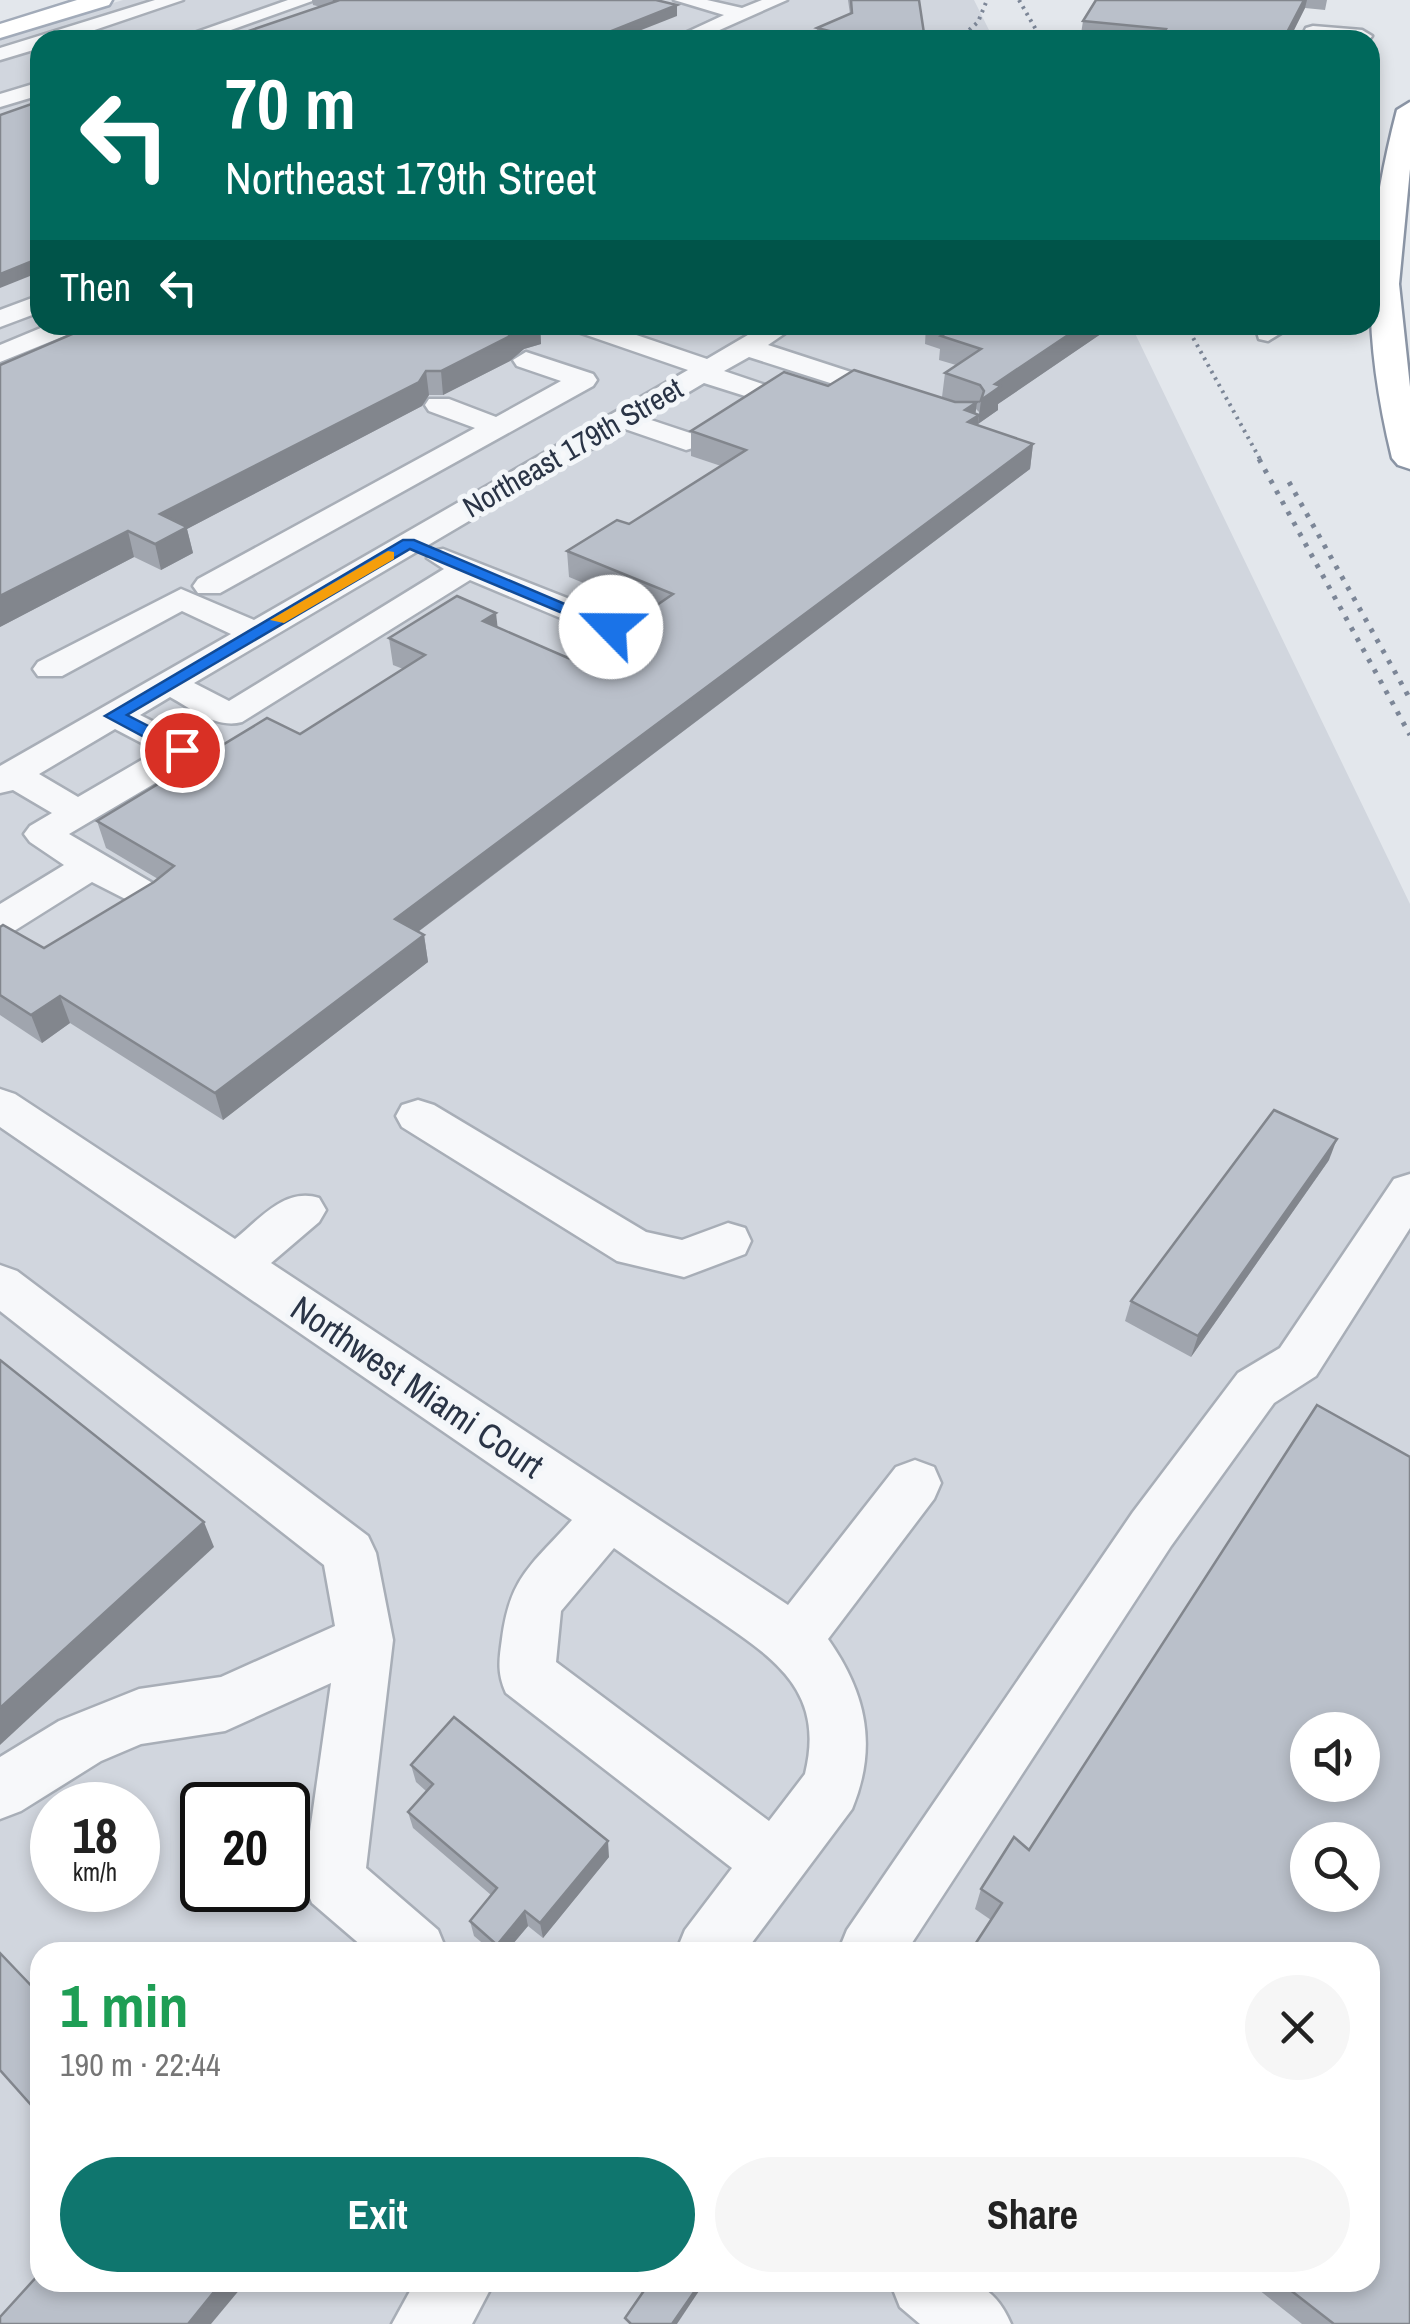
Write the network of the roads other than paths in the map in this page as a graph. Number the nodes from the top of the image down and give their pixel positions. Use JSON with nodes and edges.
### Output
{"nodes":[{"id":1,"x":58,"y":0,"type":"edge"},
{"id":2,"x":102,"y":0,"type":"edge"},
{"id":3,"x":174,"y":0,"type":"edge"},
{"id":4,"x":306,"y":0,"type":"edge"},
{"id":5,"x":683,"y":0,"type":"edge"},
{"id":6,"x":778,"y":0,"type":"edge"},
{"id":7,"x":743,"y":14,"type":"junction"},
{"id":8,"x":1,"y":26,"type":"edge"},
{"id":9,"x":78,"y":30,"type":"edge"},
{"id":10,"x":214,"y":30,"type":"edge"},
{"id":11,"x":704,"y":30,"type":"edge"},
{"id":12,"x":30,"y":45,"type":"edge"},
{"id":13,"x":0,"y":54,"type":"edge"},
{"id":14,"x":30,"y":91,"type":"edge"},
{"id":15,"x":0,"y":101,"type":"edge"},
{"id":16,"x":1410,"y":110,"type":"edge"},
{"id":17,"x":30,"y":307,"type":"edge"},
{"id":18,"x":0,"y":319,"type":"edge"},
{"id":19,"x":46,"y":335,"type":"edge"},
{"id":20,"x":609,"y":335,"type":"edge"},
{"id":21,"x":767,"y":335,"type":"edge"},
{"id":22,"x":746,"y":347,"type":"junction"},
{"id":23,"x":0,"y":354,"type":"edge"},
{"id":24,"x":526,"y":360,"type":"edge"},
{"id":25,"x":706,"y":370,"type":"junction"},
{"id":26,"x":762,"y":393,"type":"edge"},
{"id":27,"x":617,"y":396,"type":"junction"},
{"id":28,"x":439,"y":405,"type":"edge"},
{"id":29,"x":926,"y":405,"type":"edge"},
{"id":30,"x":498,"y":427,"type":"junction"},
{"id":31,"x":686,"y":441,"type":"dead end"},
{"id":32,"x":442,"y":458,"type":"junction"},
{"id":33,"x":1410,"y":458,"type":"edge"},
{"id":34,"x":511,"y":484,"type":"junction"},
{"id":35,"x":299,"y":536,"type":"junction"},
{"id":36,"x":409,"y":544,"type":"junction"},
{"id":37,"x":370,"y":566,"type":"junction"},
{"id":38,"x":468,"y":568,"type":"junction"},
{"id":39,"x":209,"y":586,"type":"dead end"},
{"id":40,"x":611,"y":627,"type":"dead end"},
{"id":41,"x":256,"y":633,"type":"junction"},
{"id":42,"x":50,"y":669,"type":"dead end"},
{"id":43,"x":170,"y":683,"type":"junction"},
{"id":44,"x":114,"y":716,"type":"junction"},
{"id":45,"x":7,"y":778,"type":"edge"},
{"id":46,"x":78,"y":813,"type":"junction"},
{"id":47,"x":91,"y":865,"type":"junction"},
{"id":48,"x":147,"y":897,"type":"edge"},
{"id":49,"x":0,"y":922,"type":"edge"},
{"id":50,"x":0,"y":1105,"type":"edge"},
{"id":51,"x":418,"y":1116,"type":"dead end"},
{"id":52,"x":1410,"y":1191,"type":"edge"},
{"id":53,"x":303,"y":1210,"type":"dead end"},
{"id":54,"x":728,"y":1241,"type":"dead end"},
{"id":55,"x":236,"y":1266,"type":"junction"},
{"id":56,"x":0,"y":1284,"type":"edge"},
{"id":57,"x":915,"y":1483,"type":"dead end"},
{"id":58,"x":609,"y":1516,"type":"junction"},
{"id":59,"x":365,"y":1640,"type":"junction"},
{"id":60,"x":810,"y":1659,"type":"junction"},
{"id":61,"x":0,"y":1790,"type":"edge"},
{"id":62,"x":774,"y":1863,"type":"junction"},
{"id":63,"x":404,"y":1942,"type":"edge"},
{"id":64,"x":715,"y":1942,"type":"edge"},
{"id":65,"x":875,"y":1942,"type":"edge"},
{"id":66,"x":452,"y":2292,"type":"edge"},
{"id":67,"x":937,"y":2292,"type":"edge"},
{"id":68,"x":428,"y":2324,"type":"edge"},
{"id":69,"x":975,"y":2324,"type":"edge"}],
"edges":[{"from":1,"to":8,"type":"main road"},
{"from":2,"to":8,"type":"main road"},
{"from":3,"to":9,"type":"street"},
{"from":4,"to":10,"type":"street"},
{"from":5,"to":7,"type":"street"},
{"from":6,"to":7,"type":"street"},
{"from":7,"to":11,"type":"street"},
{"from":12,"to":13,"type":"street"},
{"from":14,"to":15,"type":"street"},
{"from":16,"to":33,"type":"main road"},
{"from":17,"to":18,"type":"street"},
{"from":19,"to":23,"type":"street"},
{"from":20,"to":25,"type":"street"},
{"from":21,"to":22,"type":"street","name":"Northeast 179th Street"},
{"from":22,"to":25,"type":"street","name":"Northeast 179th Street"},
{"from":22,"to":29,"type":"street"},
{"from":24,"to":27,"type":"street"},
{"from":25,"to":26,"type":"street"},
{"from":25,"to":27,"type":"street","name":"Northeast 179th Street"},
{"from":27,"to":30,"type":"street"},
{"from":27,"to":31,"type":"street"},
{"from":27,"to":34,"type":"street","name":"Northeast 179th Street"},
{"from":28,"to":30,"type":"street"},
{"from":30,"to":32,"type":"street"},
{"from":32,"to":34,"type":"street"},
{"from":32,"to":35,"type":"street"},
{"from":34,"to":36,"type":"street","name":"Northeast 179th Street"},
{"from":35,"to":37,"type":"street"},
{"from":35,"to":39,"type":"street"},
{"from":36,"to":37,"type":"street","name":"Northeast 179th Street"},
{"from":36,"to":38,"type":"street"},
{"from":37,"to":41,"type":"street","name":"Northeast 179th Street"},
{"from":38,"to":40,"type":"street"},
{"from":38,"to":43,"type":"street"},
{"from":41,"to":42,"type":"street"},
{"from":41,"to":43,"type":"street","name":"Northeast 179th Street"},
{"from":43,"to":44,"type":"street","name":"Northeast 179th Street"},
{"from":44,"to":45,"type":"street","name":"Northeast 179th Street"},
{"from":44,"to":46,"type":"street"},
{"from":45,"to":46,"type":"street"},
{"from":46,"to":47,"type":"street"},
{"from":47,"to":48,"type":"street"},
{"from":47,"to":49,"type":"street"},
{"from":50,"to":55,"type":"street","name":"Northwest Miami Court"},
{"from":51,"to":54,"type":"street"},
{"from":52,"to":65,"type":"street"},
{"from":53,"to":55,"type":"street"},
{"from":55,"to":58,"type":"street","name":"Northwest Miami Court"},
{"from":56,"to":59,"type":"street"},
{"from":57,"to":60,"type":"street"},
{"from":58,"to":60,"type":"street","name":"Northwest Miami Court"},
{"from":58,"to":62,"type":"street"},
{"from":59,"to":61,"type":"street"},
{"from":59,"to":63,"type":"street"},
{"from":60,"to":62,"type":"street"},
{"from":62,"to":64,"type":"street"},
{"from":66,"to":68,"type":"street"},
{"from":67,"to":69,"type":"street"}]}
